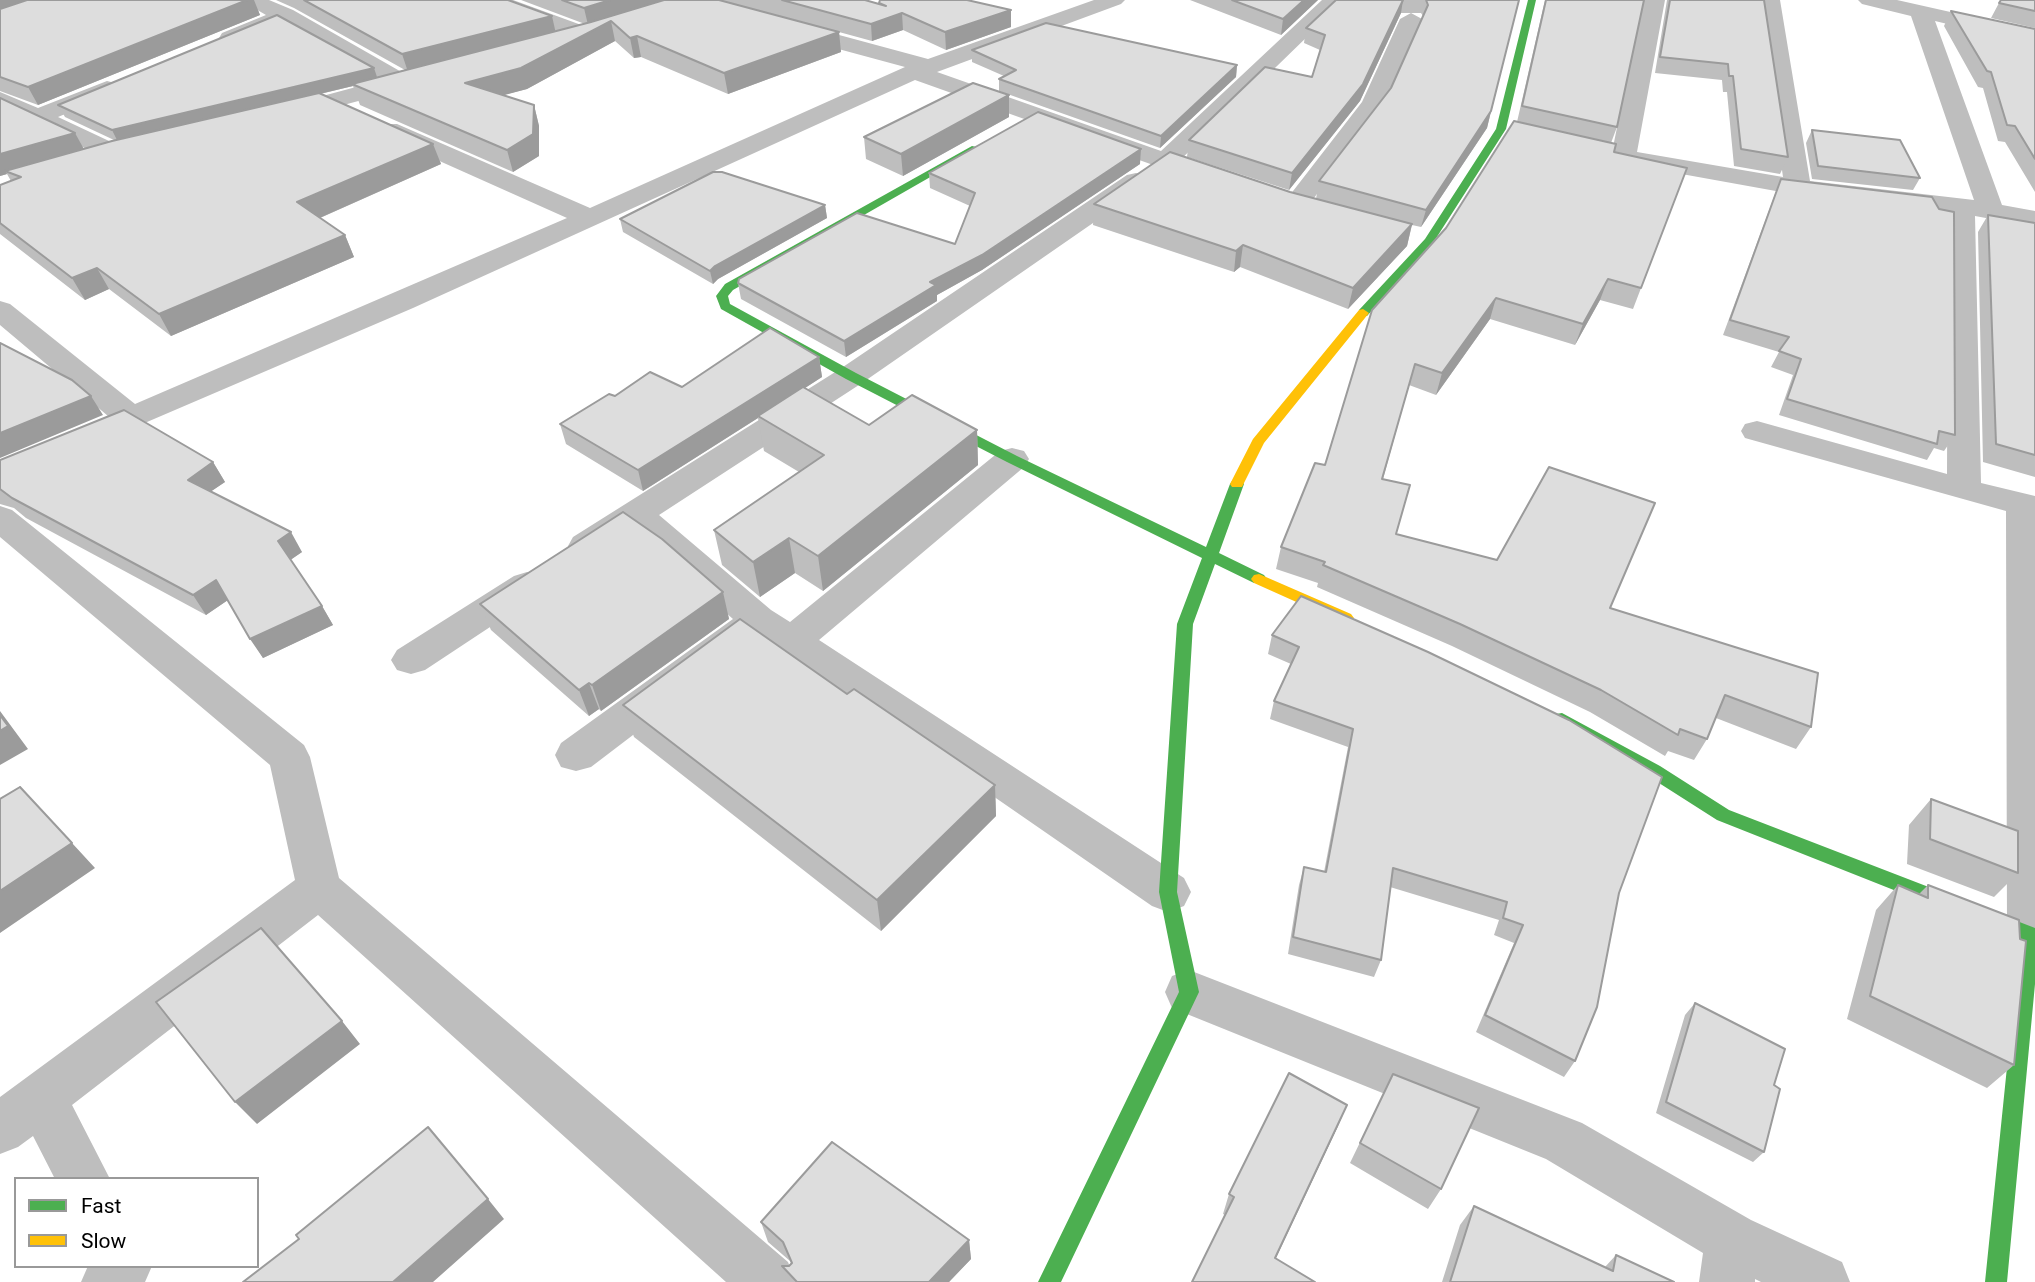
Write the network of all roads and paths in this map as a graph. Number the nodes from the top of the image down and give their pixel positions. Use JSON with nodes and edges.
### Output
{"nodes":[{"id":1,"x":253,"y":0,"type":"edge"},
{"id":2,"x":493,"y":0,"type":"edge"},
{"id":3,"x":1114,"y":0,"type":"edge"},
{"id":4,"x":1334,"y":0,"type":"edge"},
{"id":5,"x":1532,"y":0,"type":"edge"},
{"id":6,"x":1654,"y":0,"type":"edge"},
{"id":7,"x":1769,"y":0,"type":"edge"},
{"id":8,"x":1869,"y":0,"type":"edge"},
{"id":9,"x":1921,"y":13,"type":"junction"},
{"id":10,"x":285,"y":15,"type":"junction"},
{"id":11,"x":1410,"y":19,"type":"dead end"},
{"id":12,"x":773,"y":24,"type":"edge"},
{"id":13,"x":614,"y":27,"type":"edge"},
{"id":14,"x":587,"y":35,"type":"junction"},
{"id":15,"x":2035,"y":38,"type":"edge"},
{"id":16,"x":211,"y":46,"type":"edge"},
{"id":17,"x":543,"y":46,"type":"edge"},
{"id":18,"x":922,"y":69,"type":"junction"},
{"id":19,"x":429,"y":75,"type":"edge"},
{"id":20,"x":124,"y":81,"type":"edge"},
{"id":21,"x":403,"y":82,"type":"junction"},
{"id":22,"x":0,"y":99,"type":"edge"},
{"id":23,"x":329,"y":103,"type":"junction"},
{"id":24,"x":1037,"y":114,"type":"junction"},
{"id":25,"x":37,"y":117,"type":"junction"},
{"id":26,"x":262,"y":119,"type":"edge"},
{"id":27,"x":1013,"y":127,"type":"edge"},
{"id":28,"x":990,"y":140,"type":"edge"},
{"id":29,"x":142,"y":147,"type":"edge"},
{"id":30,"x":115,"y":153,"type":"junction"},
{"id":31,"x":77,"y":164,"type":"edge"},
{"id":32,"x":1178,"y":165,"type":"junction"},
{"id":33,"x":1798,"y":187,"type":"junction"},
{"id":34,"x":1296,"y":203,"type":"edge"},
{"id":35,"x":1976,"y":209,"type":"junction"},
{"id":36,"x":592,"y":219,"type":"junction"},
{"id":37,"x":2035,"y":219,"type":"edge"},
{"id":38,"x":0,"y":310,"type":"edge"},
{"id":39,"x":851,"y":376,"type":"junction"},
{"id":40,"x":130,"y":417,"type":"junction"},
{"id":41,"x":1757,"y":431,"type":"dead end"},
{"id":42,"x":1012,"y":459,"type":"junction"},
{"id":43,"x":0,"y":474,"type":"edge"},
{"id":44,"x":1964,"y":490,"type":"junction"},
{"id":45,"x":2029,"y":505,"type":"edge"},
{"id":46,"x":636,"y":514,"type":"junction"},
{"id":47,"x":0,"y":518,"type":"edge"},
{"id":48,"x":1209,"y":557,"type":"junction"},
{"id":49,"x":758,"y":620,"type":"junction"},
{"id":50,"x":1361,"y":624,"type":"edge"},
{"id":51,"x":792,"y":641,"type":"junction"},
{"id":52,"x":411,"y":660,"type":"dead end"},
{"id":53,"x":1550,"y":713,"type":"edge"},
{"id":54,"x":576,"y":755,"type":"dead end"},
{"id":55,"x":319,"y":888,"type":"junction"},
{"id":56,"x":1168,"y":892,"type":"junction"},
{"id":57,"x":2031,"y":961,"type":"edge"},
{"id":58,"x":1189,"y":992,"type":"junction"},
{"id":59,"x":40,"y":1098,"type":"junction"},
{"id":60,"x":0,"y":1129,"type":"edge"},
{"id":61,"x":83,"y":1177,"type":"edge"},
{"id":62,"x":1729,"y":1261,"type":"edge"},
{"id":63,"x":122,"y":1268,"type":"edge"},
{"id":64,"x":109,"y":1282,"type":"edge"},
{"id":65,"x":768,"y":1282,"type":"edge"},
{"id":66,"x":1049,"y":1282,"type":"edge"},
{"id":67,"x":1822,"y":1282,"type":"edge"},
{"id":68,"x":1996,"y":1282,"type":"edge"}],
"edges":[{"from":1,"to":10,"type":"street"},
{"from":2,"to":14,"type":"street"},
{"from":3,"to":18,"type":"street"},
{"from":4,"to":32,"type":"street"},
{"from":5,"to":48,"type":"street"},
{"from":6,"to":33,"type":"street"},
{"from":7,"to":33,"type":"street"},
{"from":8,"to":9,"type":"street"},
{"from":9,"to":15,"type":"street"},
{"from":9,"to":35,"type":"street"},
{"from":10,"to":16,"type":"street"},
{"from":10,"to":21,"type":"street"},
{"from":11,"to":34,"type":"street"},
{"from":12,"to":18,"type":"street"},
{"from":13,"to":14,"type":"street"},
{"from":14,"to":17,"type":"street"},
{"from":18,"to":24,"type":"street"},
{"from":18,"to":36,"type":"street"},
{"from":19,"to":21,"type":"street"},
{"from":20,"to":25,"type":"street"},
{"from":21,"to":23,"type":"street"},
{"from":22,"to":25,"type":"street"},
{"from":23,"to":26,"type":"street"},
{"from":23,"to":36,"type":"street"},
{"from":24,"to":27,"type":"street"},
{"from":24,"to":32,"type":"street"},
{"from":25,"to":30,"type":"street"},
{"from":28,"to":39,"type":"street"},
{"from":29,"to":30,"type":"street"},
{"from":30,"to":31,"type":"street"},
{"from":32,"to":39,"type":"street"},
{"from":33,"to":35,"type":"street"},
{"from":35,"to":37,"type":"street"},
{"from":35,"to":44,"type":"street"},
{"from":36,"to":40,"type":"street"},
{"from":38,"to":40,"type":"street"},
{"from":39,"to":42,"type":"street"},
{"from":39,"to":46,"type":"street"},
{"from":40,"to":43,"type":"street"},
{"from":41,"to":44,"type":"street"},
{"from":42,"to":48,"type":"street"},
{"from":42,"to":51,"type":"street"},
{"from":44,"to":45,"type":"street"},
{"from":45,"to":57,"type":"street"},
{"from":46,"to":49,"type":"street"},
{"from":46,"to":52,"type":"street"},
{"from":47,"to":55,"type":"street"},
{"from":48,"to":50,"type":"street"},
{"from":48,"to":56,"type":"street"},
{"from":49,"to":51,"type":"street"},
{"from":49,"to":54,"type":"street"},
{"from":51,"to":56,"type":"street"},
{"from":53,"to":57,"type":"street"},
{"from":55,"to":59,"type":"street"},
{"from":55,"to":65,"type":"street"},
{"from":56,"to":58,"type":"street"},
{"from":57,"to":68,"type":"street"},
{"from":58,"to":62,"type":"street"},
{"from":58,"to":66,"type":"street"},
{"from":59,"to":60,"type":"street"},
{"from":59,"to":61,"type":"street"},
{"from":62,"to":67,"type":"street"},
{"from":63,"to":64,"type":"street"}]}
